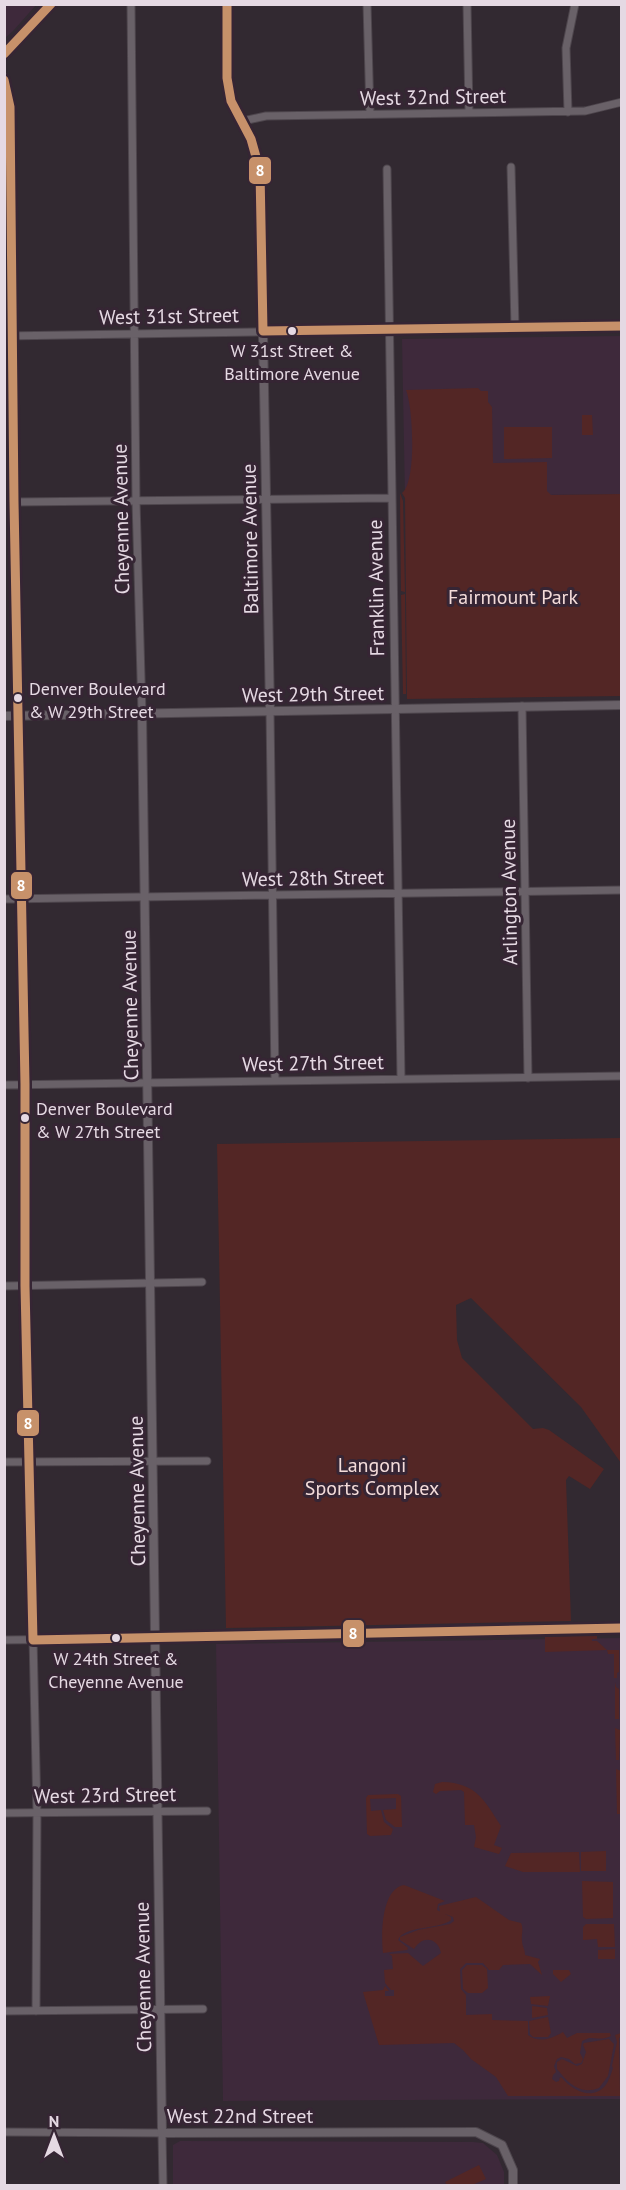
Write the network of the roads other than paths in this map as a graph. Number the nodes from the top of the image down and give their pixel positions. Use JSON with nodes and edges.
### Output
{"nodes":[{"id":1,"x":52,"y":4,"type":"edge"},
{"id":2,"x":131,"y":4,"type":"edge"},
{"id":3,"x":227,"y":4,"type":"edge"},
{"id":4,"x":367,"y":4,"type":"edge"},
{"id":5,"x":467,"y":4,"type":"edge"},
{"id":6,"x":575,"y":4,"type":"edge"},
{"id":7,"x":4,"y":54,"type":"edge"},
{"id":8,"x":4,"y":76,"type":"edge"},
{"id":9,"x":621,"y":102,"type":"edge"},
{"id":10,"x":469,"y":112,"type":"junction"},
{"id":11,"x":568,"y":112,"type":"junction"},
{"id":12,"x":370,"y":114,"type":"junction"},
{"id":13,"x":243,"y":121,"type":"junction"},
{"id":14,"x":511,"y":166,"type":"dead end"},
{"id":15,"x":387,"y":169,"type":"dead end"},
{"id":16,"x":621,"y":326,"type":"edge"},
{"id":17,"x":515,"y":327,"type":"junction"},
{"id":18,"x":390,"y":329,"type":"junction"},
{"id":19,"x":263,"y":331,"type":"junction"},
{"id":20,"x":136,"y":333,"type":"junction"},
{"id":21,"x":4,"y":336,"type":"edge"},
{"id":22,"x":13,"y":336,"type":"junction"},
{"id":23,"x":265,"y":498,"type":"junction"},
{"id":24,"x":391,"y":498,"type":"junction"},
{"id":25,"x":136,"y":501,"type":"junction"},
{"id":26,"x":14,"y":502,"type":"junction"},
{"id":27,"x":621,"y":705,"type":"edge"},
{"id":28,"x":522,"y":706,"type":"junction"},
{"id":29,"x":395,"y":709,"type":"junction"},
{"id":30,"x":270,"y":711,"type":"junction"},
{"id":31,"x":142,"y":713,"type":"junction"},
{"id":32,"x":19,"y":715,"type":"junction"},
{"id":33,"x":4,"y":716,"type":"edge"},
{"id":34,"x":621,"y":891,"type":"edge"},
{"id":35,"x":525,"y":892,"type":"junction"},
{"id":36,"x":399,"y":893,"type":"junction"},
{"id":37,"x":272,"y":895,"type":"junction"},
{"id":38,"x":145,"y":898,"type":"junction"},
{"id":39,"x":22,"y":899,"type":"junction"},
{"id":40,"x":4,"y":900,"type":"edge"},
{"id":41,"x":621,"y":1076,"type":"edge"},
{"id":42,"x":528,"y":1078,"type":"junction"},
{"id":43,"x":401,"y":1079,"type":"junction"},
{"id":44,"x":275,"y":1080,"type":"junction"},
{"id":45,"x":148,"y":1082,"type":"junction"},
{"id":46,"x":25,"y":1084,"type":"junction"},
{"id":47,"x":4,"y":1085,"type":"edge"},
{"id":48,"x":202,"y":1282,"type":"dead end"},
{"id":49,"x":150,"y":1283,"type":"junction"},
{"id":50,"x":4,"y":1286,"type":"edge"},
{"id":51,"x":25,"y":1286,"type":"junction"},
{"id":52,"x":31,"y":1461,"type":"junction"},
{"id":53,"x":207,"y":1461,"type":"dead end"},
{"id":54,"x":4,"y":1462,"type":"edge"},
{"id":55,"x":153,"y":1462,"type":"junction"},
{"id":56,"x":621,"y":1628,"type":"edge"},
{"id":57,"x":155,"y":1638,"type":"junction"},
{"id":58,"x":4,"y":1640,"type":"edge"},
{"id":59,"x":33,"y":1640,"type":"junction"},
{"id":60,"x":156,"y":1811,"type":"junction"},
{"id":61,"x":207,"y":1811,"type":"dead end"},
{"id":62,"x":4,"y":1813,"type":"edge"},
{"id":63,"x":37,"y":1813,"type":"junction"},
{"id":64,"x":203,"y":2009,"type":"dead end"},
{"id":65,"x":160,"y":2010,"type":"junction"},
{"id":66,"x":4,"y":2011,"type":"edge"},
{"id":67,"x":36,"y":2011,"type":"junction"},
{"id":68,"x":4,"y":2132,"type":"edge"},
{"id":69,"x":162,"y":2133,"type":"junction"},
{"id":70,"x":163,"y":2186,"type":"edge"},
{"id":71,"x":513,"y":2186,"type":"edge"}],
"edges":[{"from":1,"to":7,"type":"street"},
{"from":2,"to":20,"type":"street","name":"Cheyenne Avenue"},
{"from":3,"to":13,"type":"street","name":"Baltimore Avenue"},
{"from":4,"to":12,"type":"street"},
{"from":5,"to":10,"type":"street"},
{"from":6,"to":11,"type":"street"},
{"from":8,"to":22,"type":"street"},
{"from":9,"to":11,"type":"street","name":"West 32nd Street"},
{"from":10,"to":11,"type":"street","name":"West 32nd Street"},
{"from":10,"to":12,"type":"street","name":"West 32nd Street"},
{"from":12,"to":13,"type":"street","name":"West 32nd Street"},
{"from":13,"to":19,"type":"street","name":"Baltimore Avenue"},
{"from":14,"to":17,"type":"street"},
{"from":15,"to":18,"type":"street","name":"Franklin Avenue"},
{"from":16,"to":17,"type":"street","name":"West 31st Street"},
{"from":17,"to":18,"type":"street","name":"West 31st Street"},
{"from":18,"to":19,"type":"street","name":"West 31st Street"},
{"from":18,"to":24,"type":"street","name":"Franklin Avenue"},
{"from":19,"to":20,"type":"street","name":"West 31st Street"},
{"from":19,"to":23,"type":"street","name":"Baltimore Avenue"},
{"from":20,"to":22,"type":"street","name":"West 31st Street"},
{"from":20,"to":25,"type":"street","name":"Cheyenne Avenue"},
{"from":21,"to":22,"type":"street","name":"West 31st Street"},
{"from":22,"to":26,"type":"street"},
{"from":23,"to":24,"type":"street"},
{"from":23,"to":25,"type":"street"},
{"from":23,"to":30,"type":"street","name":"Baltimore Avenue"},
{"from":24,"to":29,"type":"street","name":"Franklin Avenue"},
{"from":25,"to":26,"type":"street"},
{"from":25,"to":31,"type":"street","name":"Cheyenne Avenue"},
{"from":26,"to":32,"type":"street"},
{"from":27,"to":28,"type":"street","name":"West 29th Street"},
{"from":28,"to":29,"type":"street","name":"West 29th Street"},
{"from":28,"to":35,"type":"street","name":"Arlington Avenue"},
{"from":29,"to":30,"type":"street","name":"West 29th Street"},
{"from":29,"to":36,"type":"street","name":"Franklin Avenue"},
{"from":30,"to":31,"type":"street","name":"West 29th Street"},
{"from":30,"to":37,"type":"street","name":"Baltimore Avenue"},
{"from":31,"to":32,"type":"street","name":"West 29th Street"},
{"from":31,"to":38,"type":"street","name":"Cheyenne Avenue"},
{"from":32,"to":33,"type":"street","name":"West 29th Street"},
{"from":32,"to":39,"type":"street"},
{"from":34,"to":35,"type":"street","name":"West 28th Street"},
{"from":35,"to":36,"type":"street","name":"West 28th Street"},
{"from":35,"to":42,"type":"street","name":"Arlington Avenue"},
{"from":36,"to":37,"type":"street","name":"West 28th Street"},
{"from":36,"to":43,"type":"street","name":"Franklin Avenue"},
{"from":37,"to":38,"type":"street","name":"West 28th Street"},
{"from":37,"to":44,"type":"street","name":"Baltimore Avenue"},
{"from":38,"to":39,"type":"street","name":"West 28th Street"},
{"from":38,"to":45,"type":"street","name":"Cheyenne Avenue"},
{"from":39,"to":40,"type":"street","name":"West 28th Street"},
{"from":39,"to":46,"type":"street"},
{"from":41,"to":42,"type":"street","name":"West 27th Street"},
{"from":42,"to":43,"type":"street","name":"West 27th Street"},
{"from":43,"to":44,"type":"street","name":"West 27th Street"},
{"from":44,"to":45,"type":"street","name":"West 27th Street"},
{"from":45,"to":46,"type":"street","name":"West 27th Street"},
{"from":45,"to":49,"type":"street","name":"Cheyenne Avenue"},
{"from":46,"to":47,"type":"street","name":"West 27th Street"},
{"from":46,"to":51,"type":"street"},
{"from":48,"to":49,"type":"street"},
{"from":49,"to":51,"type":"street"},
{"from":49,"to":55,"type":"street","name":"Cheyenne Avenue"},
{"from":50,"to":51,"type":"street"},
{"from":51,"to":52,"type":"street"},
{"from":52,"to":54,"type":"street"},
{"from":52,"to":55,"type":"street"},
{"from":52,"to":59,"type":"street"},
{"from":53,"to":55,"type":"street"},
{"from":55,"to":57,"type":"street","name":"Cheyenne Avenue"},
{"from":56,"to":57,"type":"street"},
{"from":57,"to":59,"type":"street"},
{"from":57,"to":60,"type":"street","name":"Cheyenne Avenue"},
{"from":58,"to":59,"type":"street"},
{"from":59,"to":63,"type":"street"},
{"from":60,"to":61,"type":"street","name":"West 23rd Street"},
{"from":60,"to":63,"type":"street","name":"West 23rd Street"},
{"from":60,"to":65,"type":"street","name":"Cheyenne Avenue"},
{"from":62,"to":63,"type":"street","name":"West 23rd Street"},
{"from":63,"to":67,"type":"street"},
{"from":64,"to":65,"type":"street"},
{"from":65,"to":67,"type":"street"},
{"from":65,"to":69,"type":"street","name":"Cheyenne Avenue"},
{"from":66,"to":67,"type":"street"},
{"from":68,"to":69,"type":"street","name":"West 22nd Street"},
{"from":69,"to":70,"type":"street","name":"Cheyenne Avenue"},
{"from":69,"to":71,"type":"street","name":"West 22nd Street"}]}
